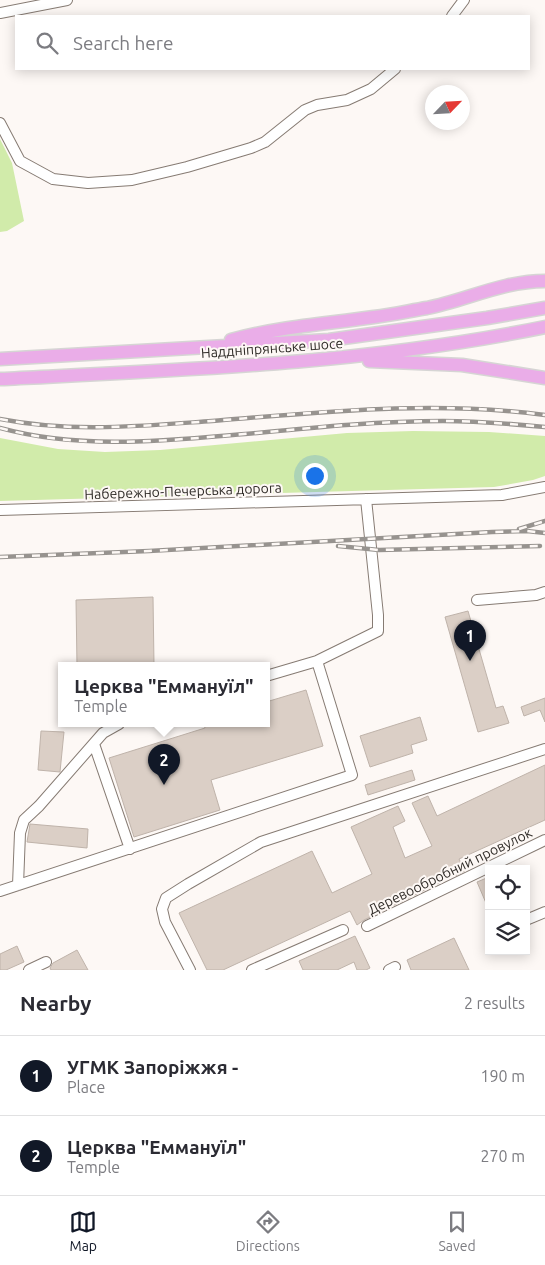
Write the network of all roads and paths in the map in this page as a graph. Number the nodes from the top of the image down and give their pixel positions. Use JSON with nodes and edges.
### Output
{"nodes":[{"id":1,"x":67,"y":0,"type":"edge"},
{"id":2,"x":464,"y":0,"type":"edge"},
{"id":3,"x":0,"y":13,"type":"edge"},
{"id":4,"x":453,"y":15,"type":"edge"},
{"id":5,"x":394,"y":70,"type":"edge"},
{"id":6,"x":0,"y":123,"type":"edge"},
{"id":7,"x":545,"y":281,"type":"edge"},
{"id":8,"x":545,"y":308,"type":"edge"},
{"id":9,"x":545,"y":327,"type":"edge"},
{"id":10,"x":204,"y":348,"type":"junction"},
{"id":11,"x":0,"y":359,"type":"edge"},
{"id":12,"x":331,"y":360,"type":"junction"},
{"id":13,"x":545,"y":378,"type":"edge"},
{"id":14,"x":0,"y":379,"type":"edge"},
{"id":15,"x":545,"y":487,"type":"edge"},
{"id":16,"x":366,"y":500,"type":"junction"},
{"id":17,"x":0,"y":510,"type":"edge"},
{"id":18,"x":545,"y":592,"type":"edge"},
{"id":19,"x":477,"y":600,"type":"dead end"},
{"id":20,"x":318,"y":661,"type":"junction"},
{"id":21,"x":270,"y":675,"type":"edge"},
{"id":22,"x":114,"y":727,"type":"edge"},
{"id":23,"x":94,"y":744,"type":"junction"},
{"id":24,"x":545,"y":749,"type":"edge"},
{"id":25,"x":545,"y":840,"type":"edge"},
{"id":26,"x":130,"y":849,"type":"junction"},
{"id":27,"x":18,"y":885,"type":"junction"},
{"id":28,"x":0,"y":891,"type":"edge"},
{"id":29,"x":545,"y":912,"type":"edge"},
{"id":30,"x":530,"y":918,"type":"edge"},
{"id":31,"x":366,"y":926,"type":"dead end"},
{"id":32,"x":344,"y":930,"type":"dead end"},
{"id":33,"x":46,"y":962,"type":"dead end"},
{"id":34,"x":29,"y":970,"type":"edge"},
{"id":35,"x":190,"y":970,"type":"edge"},
{"id":36,"x":252,"y":970,"type":"edge"}],
"edges":[{"from":1,"to":3,"type":"street"},
{"from":2,"to":4,"type":"street"},
{"from":5,"to":6,"type":"street"},
{"from":7,"to":10,"type":"main road"},
{"from":8,"to":10,"type":"main road","name":"Наддніпрянське шосе"},
{"from":9,"to":12,"type":"main road","name":"Наддніпрянське шосе"},
{"from":10,"to":11,"type":"main road","name":"Наддніпрянське шосе"},
{"from":12,"to":13,"type":"main road"},
{"from":12,"to":14,"type":"main road","name":"Наддніпрянське шосе"},
{"from":15,"to":16,"type":"street","name":"Набережно-Печерська дорога"},
{"from":16,"to":17,"type":"street","name":"Набережно-Печерська дорога"},
{"from":16,"to":20,"type":"street"},
{"from":18,"to":19,"type":"street"},
{"from":20,"to":21,"type":"street"},
{"from":20,"to":26,"type":"street"},
{"from":22,"to":23,"type":"street"},
{"from":23,"to":26,"type":"street"},
{"from":23,"to":27,"type":"street"},
{"from":24,"to":35,"type":"street"},
{"from":25,"to":31,"type":"street","name":"Деревообробний провулок"},
{"from":26,"to":27,"type":"street"},
{"from":27,"to":28,"type":"street"},
{"from":29,"to":30,"type":"street"},
{"from":32,"to":36,"type":"street"},
{"from":33,"to":34,"type":"street"}]}
